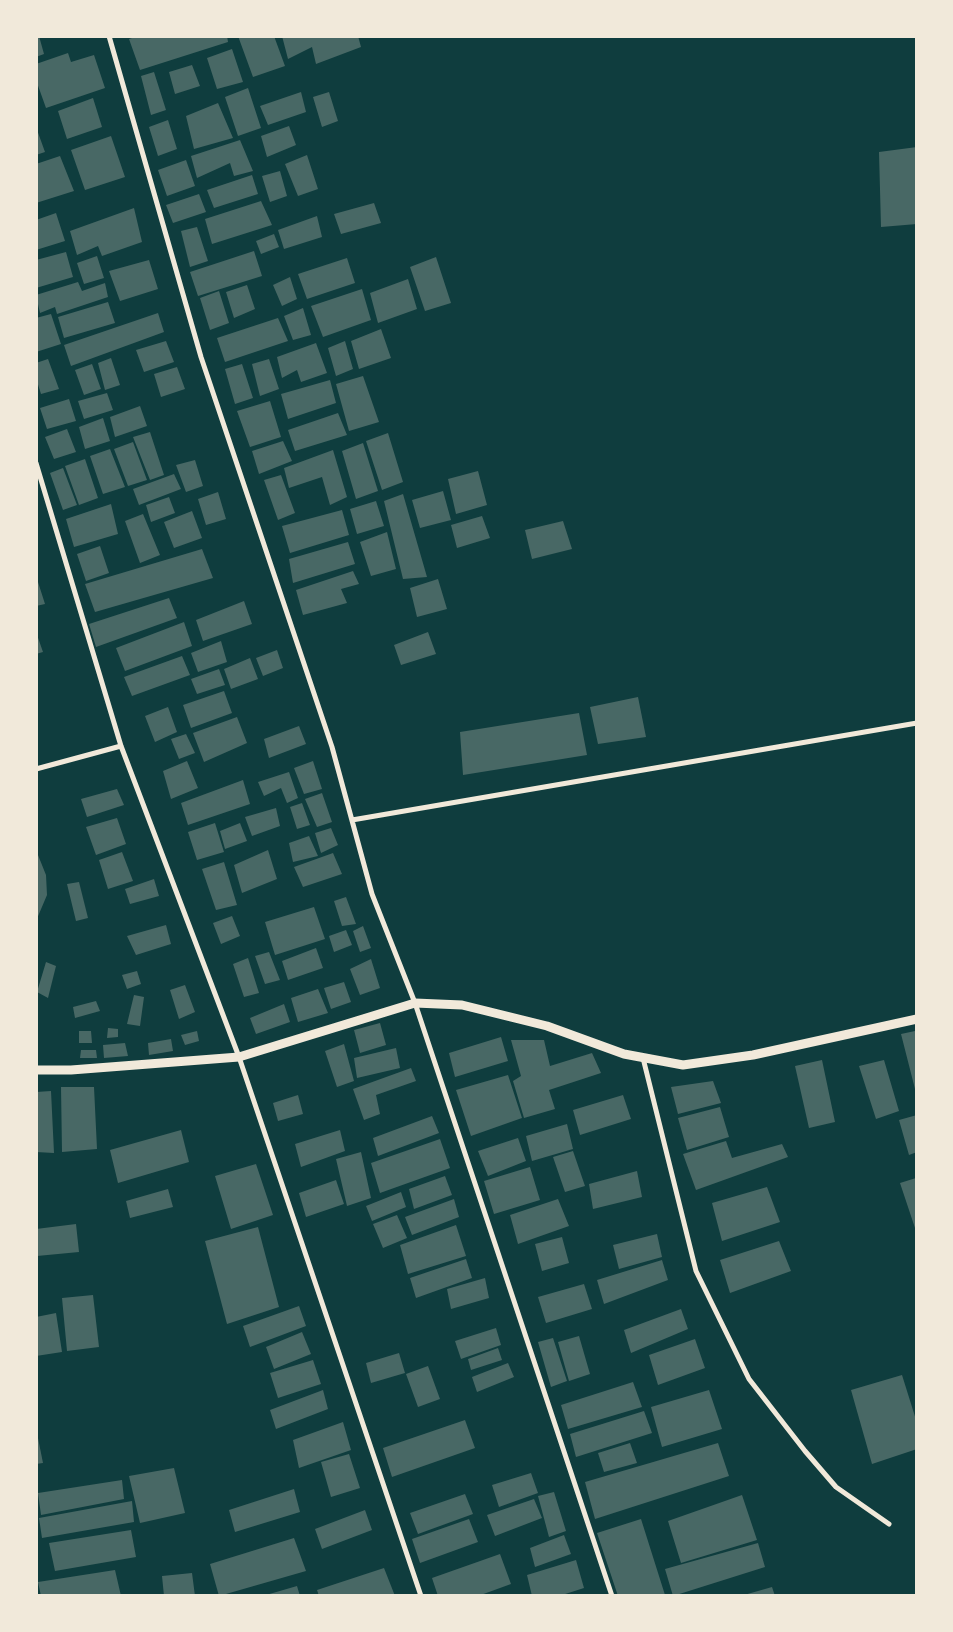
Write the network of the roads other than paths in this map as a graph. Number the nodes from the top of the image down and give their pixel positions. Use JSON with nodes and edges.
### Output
{"nodes":[{"id":1,"x":109,"y":36,"type":"edge"},
{"id":2,"x":36,"y":463,"type":"edge"},
{"id":3,"x":917,"y":722,"type":"edge"},
{"id":4,"x":121,"y":746,"type":"junction"},
{"id":5,"x":36,"y":769,"type":"edge"},
{"id":6,"x":352,"y":820,"type":"junction"},
{"id":7,"x":415,"y":1004,"type":"junction"},
{"id":8,"x":917,"y":1019,"type":"edge"},
{"id":9,"x":239,"y":1057,"type":"junction"},
{"id":10,"x":643,"y":1058,"type":"junction"},
{"id":11,"x":36,"y":1070,"type":"edge"},
{"id":12,"x":889,"y":1524,"type":"dead end"},
{"id":13,"x":422,"y":1596,"type":"edge"},
{"id":14,"x":612,"y":1596,"type":"edge"}],
"edges":[{"from":1,"to":6,"type":"street"},
{"from":2,"to":4,"type":"street"},
{"from":3,"to":6,"type":"street"},
{"from":4,"to":5,"type":"street"},
{"from":4,"to":9,"type":"street"},
{"from":6,"to":7,"type":"street"},
{"from":7,"to":9,"type":"street"},
{"from":7,"to":10,"type":"street"},
{"from":7,"to":14,"type":"street"},
{"from":8,"to":10,"type":"street"},
{"from":9,"to":11,"type":"street"},
{"from":9,"to":13,"type":"street"},
{"from":10,"to":12,"type":"street"}]}
